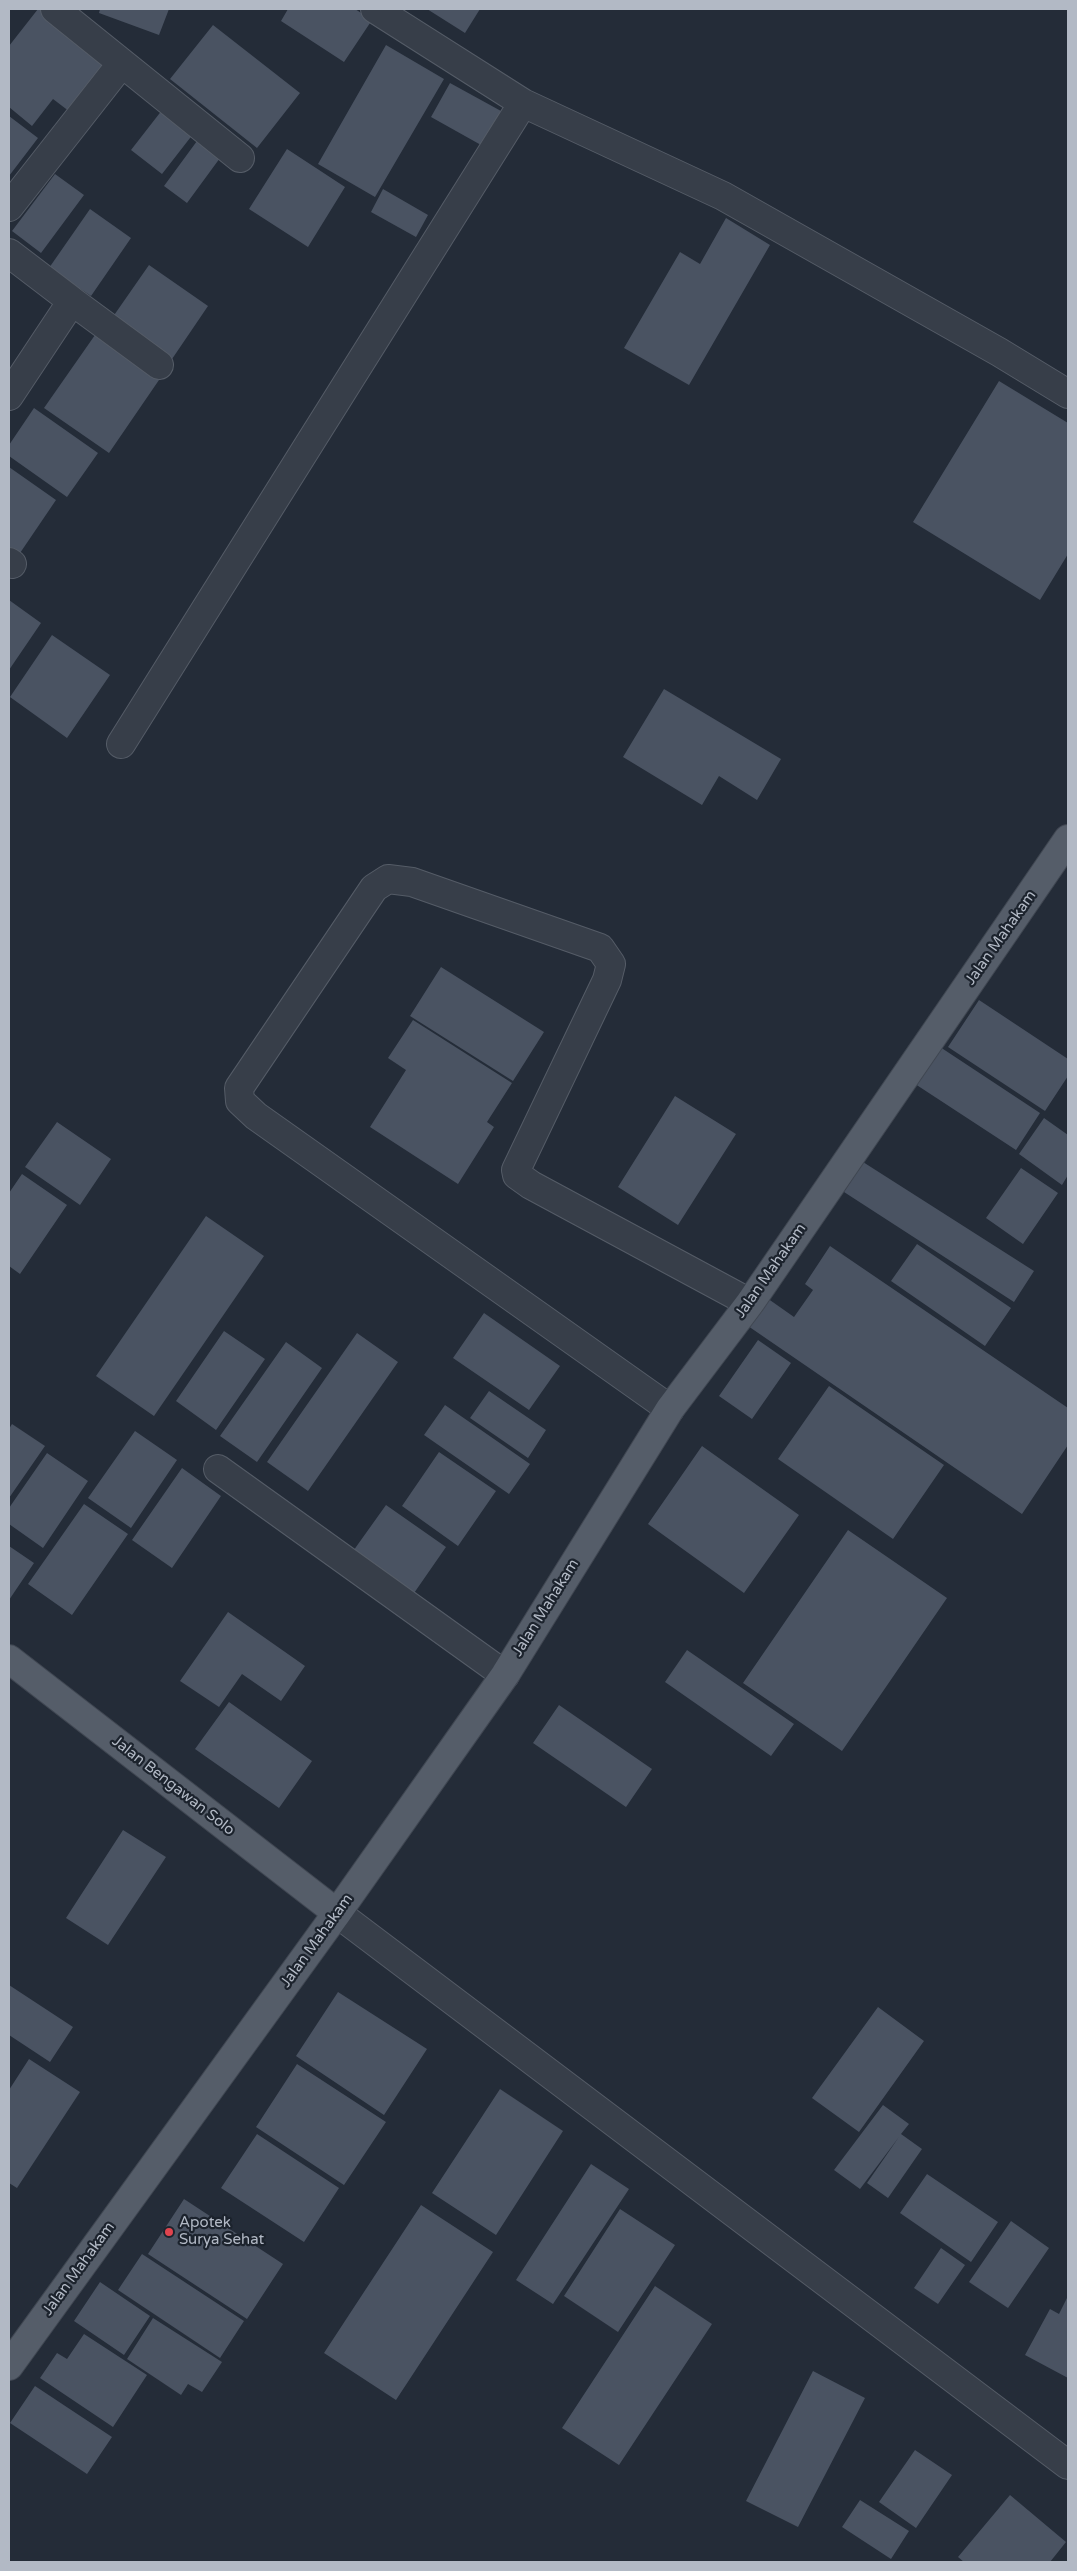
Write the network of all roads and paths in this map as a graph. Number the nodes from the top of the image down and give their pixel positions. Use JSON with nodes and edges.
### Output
{"nodes":[{"id":1,"x":55,"y":9,"type":"edge"},
{"id":2,"x":374,"y":9,"type":"edge"},
{"id":3,"x":122,"y":63,"type":"junction"},
{"id":4,"x":523,"y":103,"type":"junction"},
{"id":5,"x":240,"y":158,"type":"dead end"},
{"id":6,"x":9,"y":207,"type":"edge"},
{"id":7,"x":9,"y":253,"type":"edge"},
{"id":8,"x":72,"y":301,"type":"junction"},
{"id":9,"x":159,"y":365,"type":"dead end"},
{"id":10,"x":1068,"y":394,"type":"edge"},
{"id":11,"x":9,"y":396,"type":"edge"},
{"id":12,"x":122,"y":744,"type":"dead end"},
{"id":13,"x":1068,"y":839,"type":"edge"},
{"id":14,"x":750,"y":1303,"type":"junction"},
{"id":15,"x":670,"y":1409,"type":"junction"},
{"id":16,"x":218,"y":1469,"type":"dead end"},
{"id":17,"x":9,"y":1660,"type":"edge"},
{"id":18,"x":504,"y":1675,"type":"junction"},
{"id":19,"x":337,"y":1913,"type":"junction"},
{"id":20,"x":9,"y":2366,"type":"edge"},
{"id":21,"x":1068,"y":2465,"type":"edge"}],
"edges":[{"from":1,"to":3,"type":"street"},
{"from":2,"to":4,"type":"street"},
{"from":3,"to":5,"type":"street"},
{"from":3,"to":6,"type":"street"},
{"from":4,"to":10,"type":"street"},
{"from":4,"to":12,"type":"street"},
{"from":7,"to":8,"type":"street"},
{"from":8,"to":9,"type":"street"},
{"from":8,"to":11,"type":"street"},
{"from":13,"to":14,"type":"main road","name":"Jalan Mahakam"},
{"from":14,"to":15,"type":"main road","name":"Jalan Mahakam"},
{"from":14,"to":15,"type":"street"},
{"from":15,"to":18,"type":"main road","name":"Jalan Mahakam"},
{"from":16,"to":18,"type":"street"},
{"from":17,"to":19,"type":"main road","name":"Jalan Bengawan Solo"},
{"from":18,"to":19,"type":"main road","name":"Jalan Mahakam"},
{"from":19,"to":20,"type":"main road","name":"Jalan Mahakam"},
{"from":19,"to":21,"type":"street"}]}
